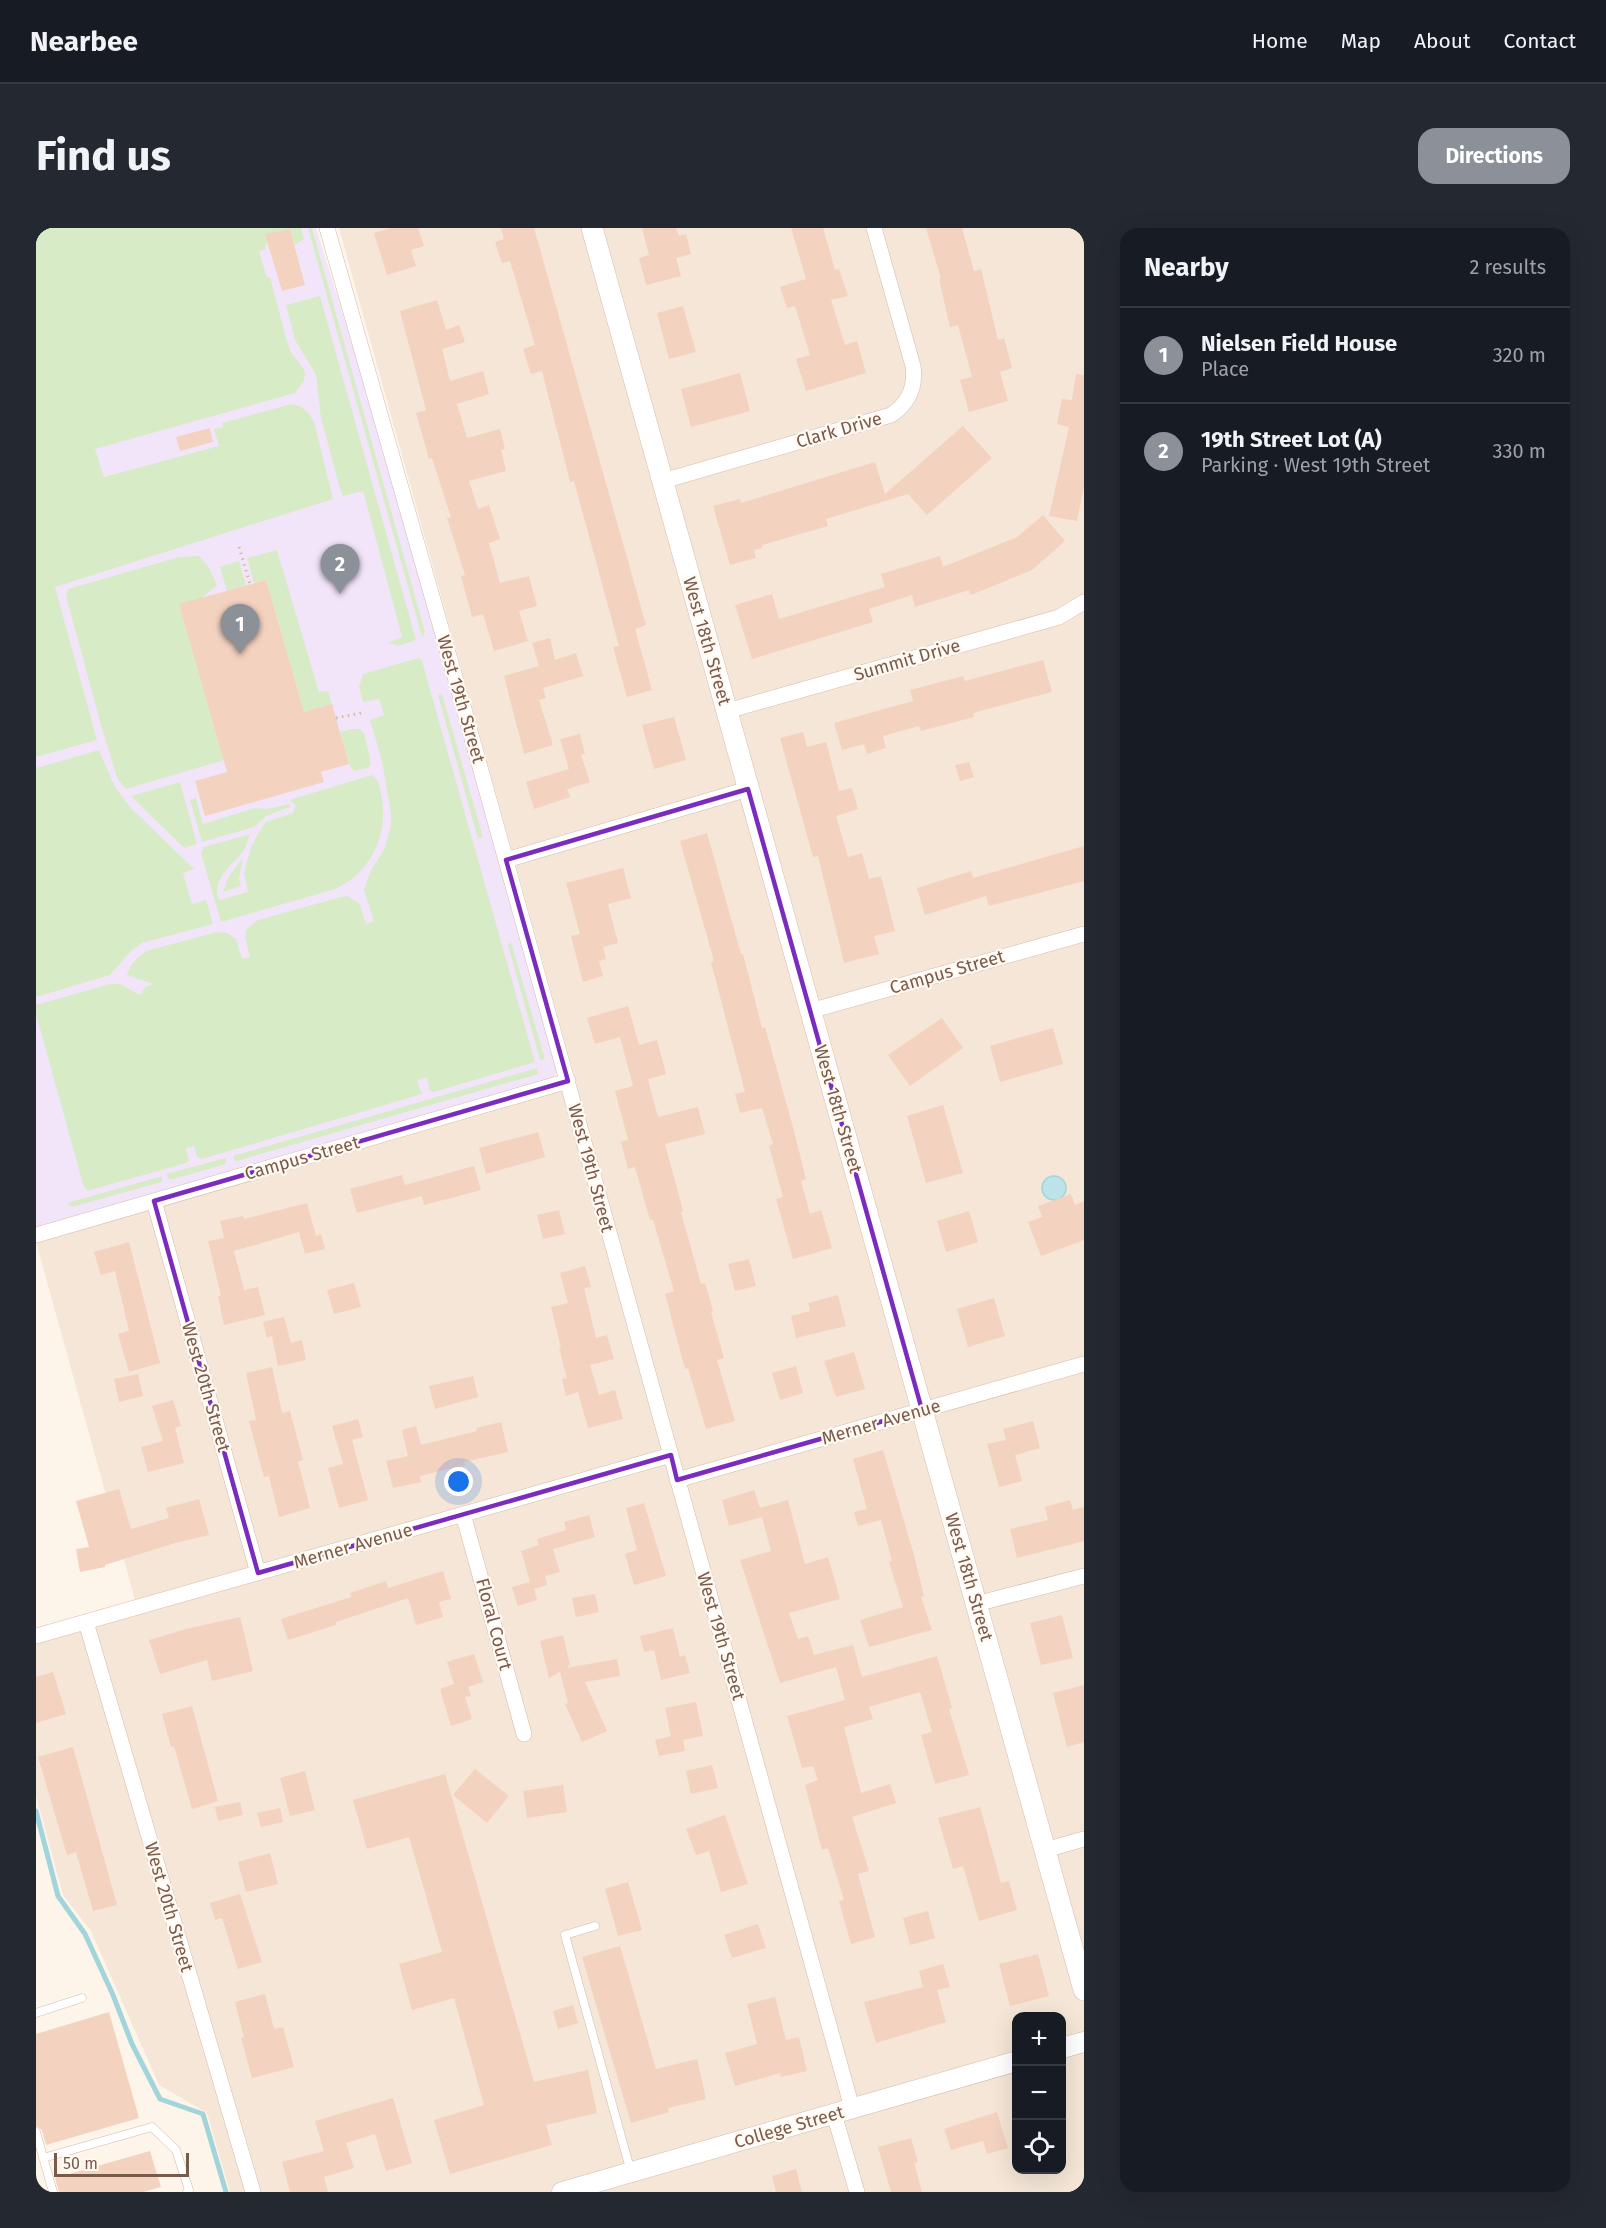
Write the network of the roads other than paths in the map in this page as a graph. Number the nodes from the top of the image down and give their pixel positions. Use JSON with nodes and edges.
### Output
{"nodes":[{"id":1,"x":327,"y":228,"type":"edge"},
{"id":2,"x":592,"y":228,"type":"edge"},
{"id":3,"x":874,"y":228,"type":"edge"},
{"id":4,"x":663,"y":482,"type":"junction"},
{"id":5,"x":1084,"y":602,"type":"edge"},
{"id":6,"x":727,"y":711,"type":"junction"},
{"id":7,"x":748,"y":789,"type":"junction"},
{"id":8,"x":506,"y":860,"type":"junction"},
{"id":9,"x":1084,"y":934,"type":"edge"},
{"id":10,"x":810,"y":1011,"type":"junction"},
{"id":11,"x":568,"y":1081,"type":"junction"},
{"id":12,"x":154,"y":1201,"type":"junction"},
{"id":13,"x":36,"y":1235,"type":"edge"},
{"id":14,"x":1084,"y":1364,"type":"edge"},
{"id":15,"x":922,"y":1410,"type":"junction"},
{"id":16,"x":671,"y":1455,"type":"junction"},
{"id":17,"x":677,"y":1480,"type":"junction"},
{"id":18,"x":464,"y":1514,"type":"junction"},
{"id":19,"x":258,"y":1573,"type":"junction"},
{"id":20,"x":1084,"y":1576,"type":"edge"},
{"id":21,"x":976,"y":1604,"type":"junction"},
{"id":22,"x":86,"y":1622,"type":"junction"},
{"id":23,"x":36,"y":1636,"type":"edge"},
{"id":24,"x":524,"y":1734,"type":"dead end"},
{"id":25,"x":1084,"y":1839,"type":"edge"},
{"id":26,"x":1045,"y":1850,"type":"junction"},
{"id":27,"x":595,"y":1926,"type":"dead end"},
{"id":28,"x":1084,"y":1990,"type":"edge"},
{"id":29,"x":82,"y":1998,"type":"dead end"},
{"id":30,"x":36,"y":2013,"type":"edge"},
{"id":31,"x":1084,"y":2042,"type":"edge"},
{"id":32,"x":1066,"y":2047,"type":"edge"},
{"id":33,"x":1012,"y":2062,"type":"edge"},
{"id":34,"x":843,"y":2111,"type":"junction"},
{"id":35,"x":36,"y":2132,"type":"edge"},
{"id":36,"x":44,"y":2158,"type":"junction"},
{"id":37,"x":632,"y":2172,"type":"junction"},
{"id":38,"x":53,"y":2192,"type":"edge"},
{"id":39,"x":187,"y":2192,"type":"edge"},
{"id":40,"x":253,"y":2192,"type":"edge"},
{"id":41,"x":562,"y":2192,"type":"edge"},
{"id":42,"x":857,"y":2192,"type":"edge"}],
"edges":[{"from":1,"to":8,"type":"street","name":"West 19th Street"},
{"from":2,"to":4,"type":"main road","name":"West 18th Street"},
{"from":3,"to":4,"type":"street","name":"Clark Drive"},
{"from":4,"to":6,"type":"main road","name":"West 18th Street"},
{"from":5,"to":6,"type":"street","name":"Summit Drive"},
{"from":6,"to":7,"type":"main road","name":"West 18th Street"},
{"from":7,"to":8,"type":"street"},
{"from":7,"to":10,"type":"main road","name":"West 18th Street"},
{"from":8,"to":11,"type":"street","name":"West 19th Street"},
{"from":9,"to":10,"type":"street","name":"Campus Street"},
{"from":10,"to":15,"type":"main road","name":"West 18th Street"},
{"from":11,"to":12,"type":"street","name":"Campus Street"},
{"from":11,"to":16,"type":"street","name":"West 19th Street"},
{"from":12,"to":13,"type":"street","name":"Campus Street"},
{"from":12,"to":19,"type":"street","name":"West 20th Street"},
{"from":14,"to":15,"type":"street","name":"Merner Avenue"},
{"from":15,"to":17,"type":"street","name":"Merner Avenue"},
{"from":15,"to":21,"type":"main road","name":"West 18th Street"},
{"from":16,"to":17,"type":"street","name":"West 19th Street"},
{"from":16,"to":18,"type":"street","name":"Merner Avenue"},
{"from":17,"to":34,"type":"street","name":"West 19th Street"},
{"from":18,"to":19,"type":"street","name":"Merner Avenue"},
{"from":18,"to":24,"type":"street","name":"Floral Court"},
{"from":19,"to":22,"type":"street","name":"Merner Avenue"},
{"from":20,"to":21,"type":"street"},
{"from":21,"to":26,"type":"main road","name":"West 18th Street"},
{"from":22,"to":23,"type":"street","name":"Merner Avenue"},
{"from":22,"to":40,"type":"street","name":"West 20th Street"},
{"from":25,"to":26,"type":"street"},
{"from":26,"to":28,"type":"main road","name":"West 18th Street"},
{"from":27,"to":37,"type":"lane"},
{"from":29,"to":30,"type":"lane"},
{"from":31,"to":32,"type":"street"},
{"from":33,"to":34,"type":"street","name":"College Street"},
{"from":34,"to":37,"type":"street","name":"College Street"},
{"from":34,"to":42,"type":"street","name":"West 19th Street"},
{"from":35,"to":36,"type":"lane"},
{"from":36,"to":38,"type":"lane"},
{"from":36,"to":39,"type":"lane"},
{"from":37,"to":41,"type":"street","name":"College Street"}]}
